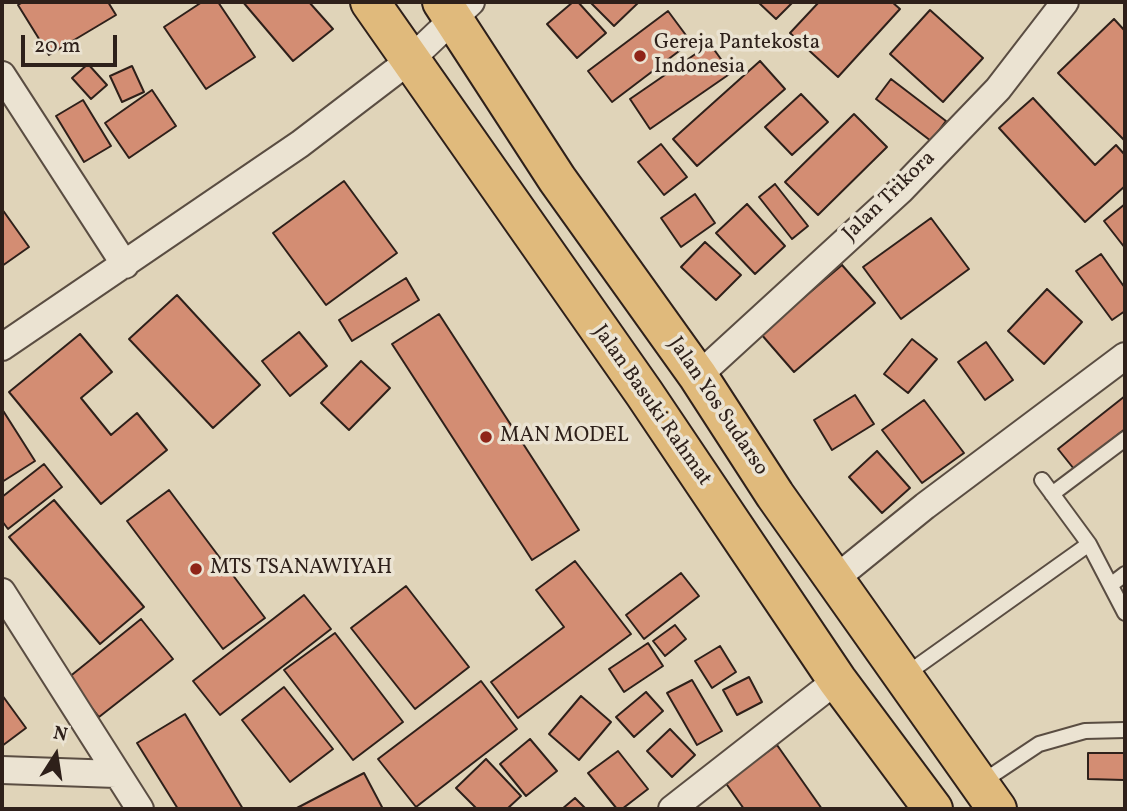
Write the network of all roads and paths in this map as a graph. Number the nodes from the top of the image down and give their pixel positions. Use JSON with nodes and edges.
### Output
{"nodes":[{"id":1,"x":370,"y":2,"type":"edge"},
{"id":2,"x":1065,"y":2,"type":"edge"},
{"id":3,"x":456,"y":8,"type":"edge"},
{"id":4,"x":410,"y":60,"type":"junction"},
{"id":5,"x":2,"y":75,"type":"edge"},
{"id":6,"x":125,"y":265,"type":"junction"},
{"id":7,"x":2,"y":347,"type":"edge"},
{"id":8,"x":1125,"y":356,"type":"edge"},
{"id":9,"x":698,"y":376,"type":"junction"},
{"id":10,"x":1125,"y":439,"type":"edge"},
{"id":11,"x":1042,"y":480,"type":"dead end"},
{"id":12,"x":1052,"y":494,"type":"junction"},
{"id":13,"x":1089,"y":544,"type":"junction"},
{"id":14,"x":1125,"y":573,"type":"edge"},
{"id":15,"x":835,"y":579,"type":"junction"},
{"id":16,"x":1112,"y":584,"type":"junction"},
{"id":17,"x":2,"y":592,"type":"edge"},
{"id":18,"x":1125,"y":613,"type":"edge"},
{"id":19,"x":903,"y":676,"type":"junction"},
{"id":20,"x":837,"y":680,"type":"junction"},
{"id":21,"x":1125,"y":730,"type":"edge"},
{"id":22,"x":2,"y":770,"type":"edge"},
{"id":23,"x":116,"y":774,"type":"junction"},
{"id":24,"x":988,"y":797,"type":"edge"},
{"id":25,"x":140,"y":809,"type":"edge"},
{"id":26,"x":672,"y":809,"type":"edge"},
{"id":27,"x":933,"y":809,"type":"edge"},
{"id":28,"x":940,"y":809,"type":"edge"}],
"edges":[{"from":1,"to":4,"type":"highway","name":"Jalan Basuki Rahmat"},
{"from":2,"to":9,"type":"street","name":"Jalan Trikora"},
{"from":3,"to":4,"type":"street"},
{"from":3,"to":9,"type":"highway","name":"Jalan Yos Sudarso"},
{"from":4,"to":6,"type":"street"},
{"from":4,"to":20,"type":"highway","name":"Jalan Basuki Rahmat"},
{"from":5,"to":6,"type":"street"},
{"from":6,"to":7,"type":"street"},
{"from":8,"to":15,"type":"street"},
{"from":9,"to":15,"type":"highway","name":"Jalan Yos Sudarso"},
{"from":10,"to":12,"type":"lane"},
{"from":11,"to":12,"type":"lane"},
{"from":12,"to":13,"type":"lane"},
{"from":13,"to":16,"type":"lane"},
{"from":13,"to":19,"type":"lane"},
{"from":14,"to":16,"type":"lane"},
{"from":15,"to":19,"type":"highway","name":"Jalan Yos Sudarso"},
{"from":16,"to":18,"type":"lane"},
{"from":17,"to":23,"type":"street"},
{"from":19,"to":24,"type":"highway","name":"Jalan Yos Sudarso"},
{"from":20,"to":26,"type":"street"},
{"from":20,"to":27,"type":"highway","name":"Jalan Basuki Rahmat"},
{"from":21,"to":24,"type":"lane"},
{"from":22,"to":23,"type":"street"},
{"from":23,"to":25,"type":"street"},
{"from":24,"to":28,"type":"highway"}]}
